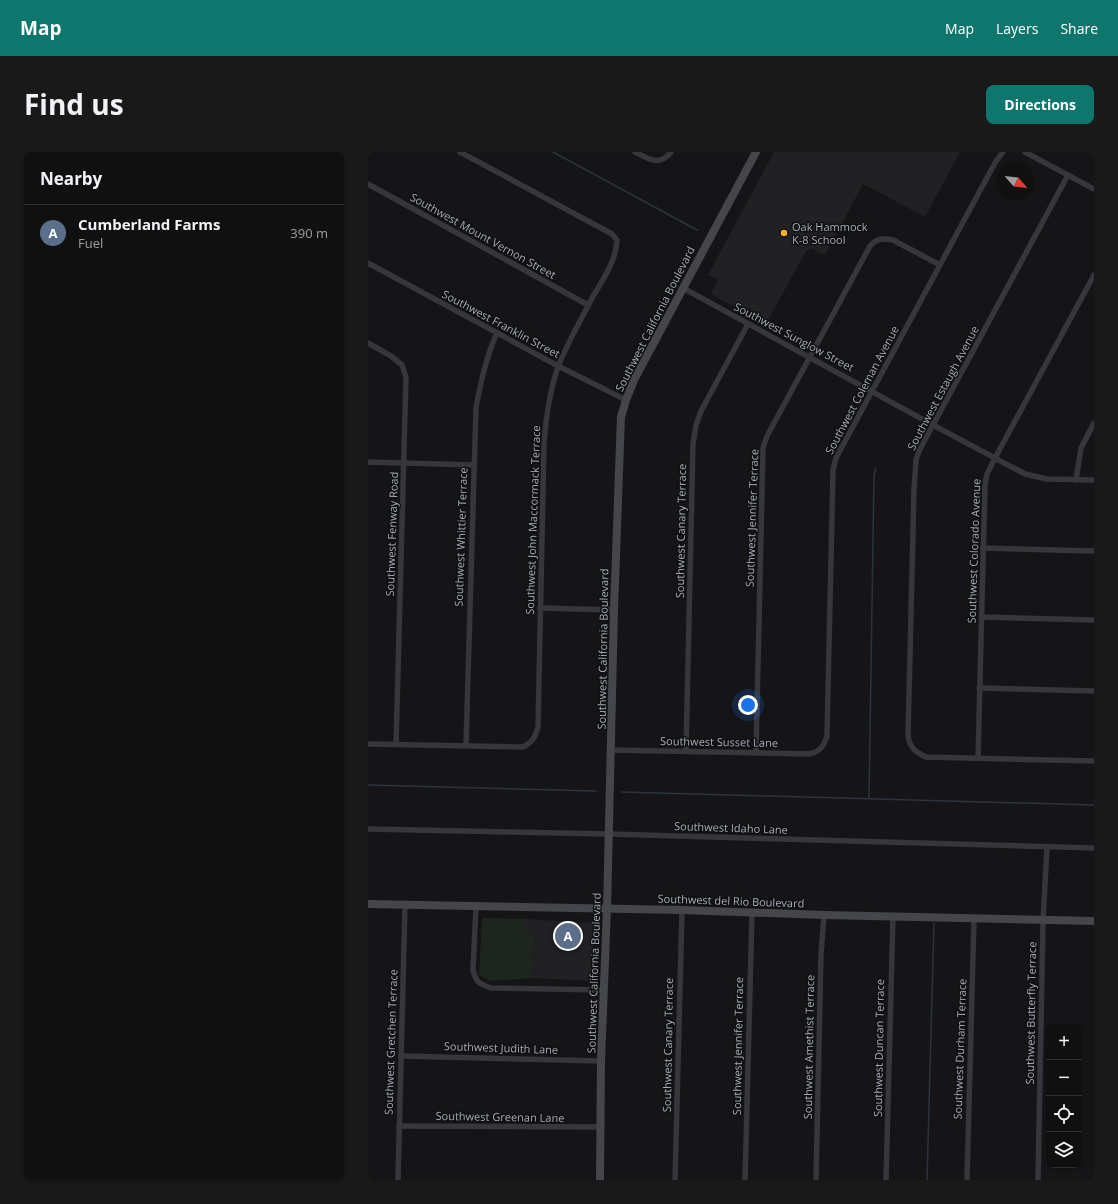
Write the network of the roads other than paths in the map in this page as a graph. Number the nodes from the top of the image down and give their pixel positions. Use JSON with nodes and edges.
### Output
{"nodes":[{"id":1,"x":460,"y":152,"type":"edge"},
{"id":2,"x":635,"y":152,"type":"edge"},
{"id":3,"x":671,"y":152,"type":"edge"},
{"id":4,"x":756,"y":152,"type":"edge"},
{"id":5,"x":1003,"y":152,"type":"edge"},
{"id":6,"x":1025,"y":152,"type":"edge"},
{"id":7,"x":1068,"y":175,"type":"junction"},
{"id":8,"x":368,"y":184,"type":"edge"},
{"id":9,"x":1094,"y":189,"type":"edge"},
{"id":10,"x":368,"y":263,"type":"edge"},
{"id":11,"x":940,"y":265,"type":"junction"},
{"id":12,"x":1094,"y":275,"type":"edge"},
{"id":13,"x":683,"y":288,"type":"junction"},
{"id":14,"x":588,"y":305,"type":"junction"},
{"id":15,"x":748,"y":324,"type":"junction"},
{"id":16,"x":497,"y":333,"type":"junction"},
{"id":17,"x":368,"y":343,"type":"edge"},
{"id":18,"x":810,"y":357,"type":"junction"},
{"id":19,"x":558,"y":366,"type":"junction"},
{"id":20,"x":872,"y":391,"type":"junction"},
{"id":21,"x":626,"y":400,"type":"junction"},
{"id":22,"x":1094,"y":423,"type":"edge"},
{"id":23,"x":933,"y":425,"type":"junction"},
{"id":24,"x":996,"y":458,"type":"junction"},
{"id":25,"x":368,"y":462,"type":"edge"},
{"id":26,"x":404,"y":463,"type":"junction"},
{"id":27,"x":473,"y":465,"type":"junction"},
{"id":28,"x":1076,"y":480,"type":"junction"},
{"id":29,"x":1094,"y":480,"type":"edge"},
{"id":30,"x":983,"y":548,"type":"junction"},
{"id":31,"x":1094,"y":551,"type":"edge"},
{"id":32,"x":540,"y":608,"type":"junction"},
{"id":33,"x":614,"y":610,"type":"junction"},
{"id":34,"x":982,"y":617,"type":"junction"},
{"id":35,"x":1094,"y":620,"type":"edge"},
{"id":36,"x":980,"y":688,"type":"junction"},
{"id":37,"x":1094,"y":691,"type":"edge"},
{"id":38,"x":368,"y":744,"type":"edge"},
{"id":39,"x":396,"y":744,"type":"junction"},
{"id":40,"x":466,"y":745,"type":"junction"},
{"id":41,"x":823,"y":746,"type":"joint"},
{"id":42,"x":612,"y":750,"type":"junction"},
{"id":43,"x":686,"y":751,"type":"junction"},
{"id":44,"x":756,"y":752,"type":"junction"},
{"id":45,"x":978,"y":758,"type":"junction"},
{"id":46,"x":1094,"y":761,"type":"edge"},
{"id":47,"x":368,"y":829,"type":"edge"},
{"id":48,"x":609,"y":834,"type":"junction"},
{"id":49,"x":1047,"y":847,"type":"junction"},
{"id":50,"x":1094,"y":848,"type":"edge"},
{"id":51,"x":368,"y":904,"type":"edge"},
{"id":52,"x":404,"y":905,"type":"junction"},
{"id":53,"x":476,"y":907,"type":"junction"},
{"id":54,"x":607,"y":909,"type":"junction"},
{"id":55,"x":682,"y":910,"type":"junction"},
{"id":56,"x":752,"y":912,"type":"junction"},
{"id":57,"x":824,"y":915,"type":"junction"},
{"id":58,"x":893,"y":916,"type":"junction"},
{"id":59,"x":974,"y":919,"type":"junction"},
{"id":60,"x":1043,"y":921,"type":"junction"},
{"id":61,"x":1094,"y":922,"type":"edge"},
{"id":62,"x":604,"y":990,"type":"junction"},
{"id":63,"x":401,"y":1056,"type":"junction"},
{"id":64,"x":601,"y":1061,"type":"junction"},
{"id":65,"x":399,"y":1126,"type":"junction"},
{"id":66,"x":602,"y":1128,"type":"junction"},
{"id":67,"x":398,"y":1180,"type":"edge"},
{"id":68,"x":600,"y":1180,"type":"edge"},
{"id":69,"x":675,"y":1180,"type":"edge"},
{"id":70,"x":745,"y":1180,"type":"edge"},
{"id":71,"x":816,"y":1180,"type":"edge"},
{"id":72,"x":886,"y":1180,"type":"edge"},
{"id":73,"x":967,"y":1180,"type":"edge"},
{"id":74,"x":1038,"y":1180,"type":"edge"}],
"edges":[{"from":1,"to":14,"type":"street","name":"Southwest John Maccormack Terrace"},
{"from":2,"to":3,"type":"street"},
{"from":4,"to":13,"type":"street","name":"Southwest California Boulevard"},
{"from":5,"to":11,"type":"street","name":"Southwest Coleman Avenue"},
{"from":6,"to":7,"type":"street"},
{"from":7,"to":9,"type":"street"},
{"from":7,"to":23,"type":"street","name":"Southwest Estaugh Avenue"},
{"from":8,"to":14,"type":"street","name":"Southwest Mount Vernon Street"},
{"from":10,"to":16,"type":"street","name":"Southwest Franklin Street"},
{"from":11,"to":18,"type":"street","name":"Southwest Jennifer Terrace"},
{"from":11,"to":20,"type":"street","name":"Southwest Coleman Avenue"},
{"from":12,"to":24,"type":"street","name":"Southwest Colorado Avenue"},
{"from":13,"to":15,"type":"street","name":"Southwest Sunglow Street"},
{"from":13,"to":21,"type":"street","name":"Southwest California Boulevard"},
{"from":14,"to":19,"type":"street","name":"Southwest John Maccormack Terrace"},
{"from":15,"to":18,"type":"street","name":"Southwest Sunglow Street"},
{"from":15,"to":43,"type":"street","name":"Southwest Canary Terrace"},
{"from":16,"to":19,"type":"street","name":"Southwest Franklin Street"},
{"from":16,"to":27,"type":"street","name":"Southwest Whittier Terrace"},
{"from":17,"to":26,"type":"street","name":"Southwest Fenway Road"},
{"from":18,"to":20,"type":"street","name":"Southwest Sunglow Street"},
{"from":18,"to":44,"type":"street","name":"Southwest Jennifer Terrace"},
{"from":19,"to":21,"type":"street","name":"Southwest Franklin Street"},
{"from":19,"to":32,"type":"street","name":"Southwest John Maccormack Terrace"},
{"from":20,"to":23,"type":"street","name":"Southwest Sunglow Street"},
{"from":20,"to":41,"type":"street","name":"Southwest Coleman Avenue"},
{"from":21,"to":33,"type":"street","name":"Southwest California Boulevard"},
{"from":22,"to":28,"type":"street"},
{"from":23,"to":24,"type":"street","name":"Southwest Sunglow Street"},
{"from":23,"to":45,"type":"street","name":"Southwest Estaugh Avenue"},
{"from":24,"to":28,"type":"street","name":"Southwest Sunglow Street"},
{"from":24,"to":30,"type":"street","name":"Southwest Colorado Avenue"},
{"from":25,"to":26,"type":"street"},
{"from":26,"to":27,"type":"street"},
{"from":26,"to":39,"type":"street","name":"Southwest Fenway Road"},
{"from":27,"to":40,"type":"street","name":"Southwest Whittier Terrace"},
{"from":28,"to":29,"type":"street","name":"Southwest Sunglow Street"},
{"from":30,"to":31,"type":"street"},
{"from":30,"to":34,"type":"street","name":"Southwest Colorado Avenue"},
{"from":32,"to":33,"type":"street"},
{"from":32,"to":40,"type":"street","name":"Southwest John Maccormack Terrace"},
{"from":33,"to":42,"type":"street","name":"Southwest California Boulevard"},
{"from":34,"to":35,"type":"street"},
{"from":34,"to":36,"type":"street","name":"Southwest Colorado Avenue"},
{"from":36,"to":37,"type":"street"},
{"from":36,"to":45,"type":"street","name":"Southwest Colorado Avenue"},
{"from":38,"to":39,"type":"street"},
{"from":39,"to":40,"type":"street"},
{"from":41,"to":44,"type":"street","name":"Southwest Susset Lane"},
{"from":42,"to":43,"type":"street","name":"Southwest Susset Lane"},
{"from":42,"to":48,"type":"street","name":"Southwest California Boulevard"},
{"from":43,"to":44,"type":"street","name":"Southwest Susset Lane"},
{"from":45,"to":46,"type":"street"},
{"from":47,"to":48,"type":"street","name":"Southwest Idaho Lane"},
{"from":48,"to":49,"type":"street","name":"Southwest Idaho Lane"},
{"from":48,"to":54,"type":"street","name":"Southwest California Boulevard"},
{"from":49,"to":50,"type":"street","name":"Southwest Idaho Lane"},
{"from":49,"to":60,"type":"street","name":"Southwest Butterfly Terrace"},
{"from":51,"to":52,"type":"street","name":"Southwest del Rio Boulevard"},
{"from":52,"to":53,"type":"street","name":"Southwest del Rio Boulevard"},
{"from":52,"to":63,"type":"street","name":"Southwest Gretchen Terrace"},
{"from":53,"to":54,"type":"street","name":"Southwest del Rio Boulevard"},
{"from":53,"to":62,"type":"street"},
{"from":54,"to":55,"type":"street","name":"Southwest del Rio Boulevard"},
{"from":54,"to":62,"type":"street","name":"Southwest California Boulevard"},
{"from":55,"to":56,"type":"street","name":"Southwest del Rio Boulevard"},
{"from":55,"to":69,"type":"street","name":"Southwest Canary Terrace"},
{"from":56,"to":57,"type":"street","name":"Southwest del Rio Boulevard"},
{"from":56,"to":70,"type":"street","name":"Southwest Jennifer Terrace"},
{"from":57,"to":58,"type":"street","name":"Southwest del Rio Boulevard"},
{"from":57,"to":71,"type":"street","name":"Southwest Amethist Terrace"},
{"from":58,"to":59,"type":"street","name":"Southwest del Rio Boulevard"},
{"from":58,"to":72,"type":"street","name":"Southwest Duncan Terrace"},
{"from":59,"to":60,"type":"street","name":"Southwest del Rio Boulevard"},
{"from":59,"to":73,"type":"street","name":"Southwest Durham Terrace"},
{"from":60,"to":61,"type":"street","name":"Southwest del Rio Boulevard"},
{"from":60,"to":74,"type":"street","name":"Southwest Butterfly Terrace"},
{"from":62,"to":64,"type":"street","name":"Southwest California Boulevard"},
{"from":63,"to":64,"type":"street","name":"Southwest Judith Lane"},
{"from":63,"to":65,"type":"street","name":"Southwest Gretchen Terrace"},
{"from":64,"to":66,"type":"street","name":"Southwest California Boulevard"},
{"from":65,"to":66,"type":"street","name":"Southwest Greenan Lane"},
{"from":65,"to":67,"type":"street","name":"Southwest Gretchen Terrace"},
{"from":66,"to":68,"type":"street","name":"Southwest California Boulevard"}]}
